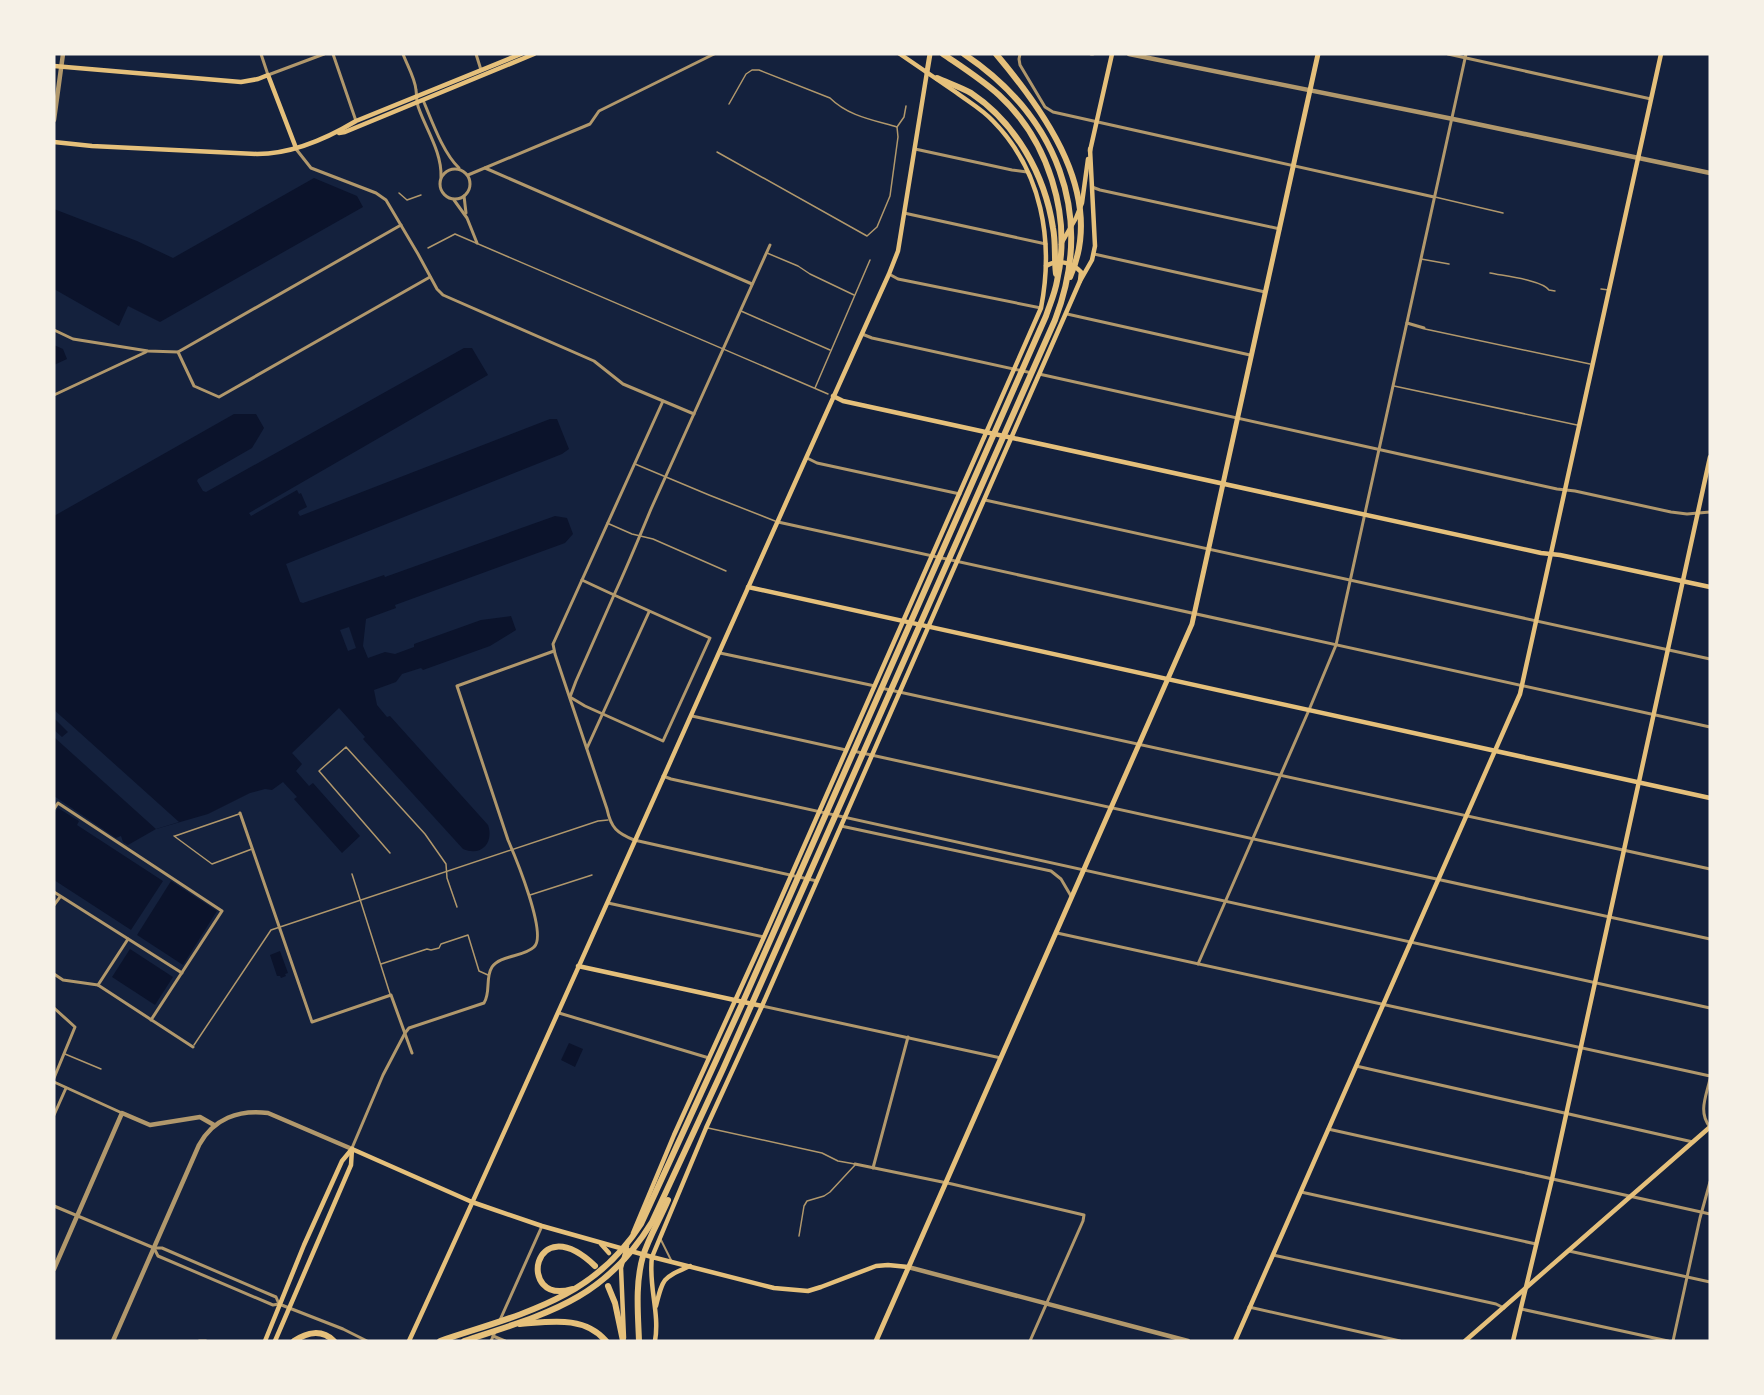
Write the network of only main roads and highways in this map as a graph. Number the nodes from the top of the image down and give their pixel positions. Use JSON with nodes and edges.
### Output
{"nodes":[{"id":1,"x":521,"y":54,"type":"edge"},
{"id":2,"x":534,"y":54,"type":"edge"},
{"id":3,"x":900,"y":54,"type":"edge"},
{"id":4,"x":930,"y":54,"type":"edge"},
{"id":5,"x":943,"y":54,"type":"edge"},
{"id":6,"x":964,"y":54,"type":"edge"},
{"id":7,"x":996,"y":54,"type":"edge"},
{"id":8,"x":1112,"y":54,"type":"edge"},
{"id":9,"x":1318,"y":54,"type":"edge"},
{"id":10,"x":1661,"y":54,"type":"edge"},
{"id":11,"x":54,"y":66,"type":"edge"},
{"id":12,"x":927,"y":72,"type":"junction"},
{"id":13,"x":937,"y":78,"type":"junction"},
{"id":14,"x":422,"y":97,"type":"junction"},
{"id":15,"x":416,"y":100,"type":"junction"},
{"id":16,"x":336,"y":133,"type":"junction"},
{"id":17,"x":54,"y":142,"type":"edge"},
{"id":18,"x":297,"y":149,"type":"junction"},
{"id":19,"x":1090,"y":149,"type":"junction"},
{"id":20,"x":1046,"y":266,"type":"junction"},
{"id":21,"x":1058,"y":280,"type":"junction"},
{"id":22,"x":1080,"y":281,"type":"junction"},
{"id":23,"x":1067,"y":283,"type":"junction"},
{"id":24,"x":831,"y":395,"type":"junction"},
{"id":25,"x":987,"y":432,"type":"junction"},
{"id":26,"x":1012,"y":437,"type":"junction"},
{"id":27,"x":1710,"y":457,"type":"edge"},
{"id":28,"x":1224,"y":483,"type":"junction"},
{"id":29,"x":1552,"y":554,"type":"junction"},
{"id":30,"x":1683,"y":581,"type":"junction"},
{"id":31,"x":748,"y":587,"type":"junction"},
{"id":32,"x":1710,"y":587,"type":"edge"},
{"id":33,"x":904,"y":622,"type":"junction"},
{"id":34,"x":929,"y":627,"type":"junction"},
{"id":35,"x":1168,"y":679,"type":"junction"},
{"id":36,"x":1496,"y":751,"type":"junction"},
{"id":37,"x":1638,"y":783,"type":"junction"},
{"id":38,"x":1710,"y":798,"type":"edge"},
{"id":39,"x":578,"y":966,"type":"junction"},
{"id":40,"x":735,"y":1000,"type":"junction"},
{"id":41,"x":762,"y":1006,"type":"junction"},
{"id":42,"x":1710,"y":1127,"type":"edge"},
{"id":43,"x":674,"y":1134,"type":"junction"},
{"id":44,"x":699,"y":1144,"type":"junction"},
{"id":45,"x":352,"y":1149,"type":"junction"},
{"id":46,"x":676,"y":1171,"type":"junction"},
{"id":47,"x":649,"y":1194,"type":"junction"},
{"id":48,"x":472,"y":1202,"type":"junction"},
{"id":49,"x":673,"y":1205,"type":"junction"},
{"id":50,"x":599,"y":1242,"type":"junction"},
{"id":51,"x":626,"y":1249,"type":"junction"},
{"id":52,"x":609,"y":1253,"type":"dead end"},
{"id":53,"x":652,"y":1257,"type":"junction"},
{"id":54,"x":595,"y":1266,"type":"dead end"},
{"id":55,"x":690,"y":1266,"type":"junction"},
{"id":56,"x":909,"y":1267,"type":"junction"},
{"id":57,"x":619,"y":1277,"type":"dead end"},
{"id":58,"x":621,"y":1283,"type":"junction"},
{"id":59,"x":581,"y":1286,"type":"junction"},
{"id":60,"x":608,"y":1286,"type":"dead end"},
{"id":61,"x":1526,"y":1288,"type":"junction"},
{"id":62,"x":656,"y":1309,"type":"junction"},
{"id":63,"x":529,"y":1318,"type":"junction"},
{"id":64,"x":265,"y":1341,"type":"edge"},
{"id":65,"x":275,"y":1341,"type":"edge"},
{"id":66,"x":294,"y":1341,"type":"edge"},
{"id":67,"x":334,"y":1341,"type":"edge"},
{"id":68,"x":409,"y":1341,"type":"edge"},
{"id":69,"x":440,"y":1341,"type":"edge"},
{"id":70,"x":464,"y":1341,"type":"edge"},
{"id":71,"x":606,"y":1341,"type":"edge"},
{"id":72,"x":624,"y":1341,"type":"edge"},
{"id":73,"x":639,"y":1341,"type":"edge"},
{"id":74,"x":655,"y":1341,"type":"edge"},
{"id":75,"x":876,"y":1341,"type":"edge"},
{"id":76,"x":1234,"y":1341,"type":"edge"},
{"id":77,"x":1465,"y":1341,"type":"edge"},
{"id":78,"x":1513,"y":1341,"type":"edge"}],
"edges":[{"from":1,"to":14,"type":"main road"},
{"from":2,"to":14,"type":"main road"},
{"from":3,"to":12,"type":"main road"},
{"from":4,"to":12,"type":"main road"},
{"from":5,"to":21,"type":"highway"},
{"from":6,"to":23,"type":"highway"},
{"from":7,"to":23,"type":"highway"},
{"from":8,"to":19,"type":"main road"},
{"from":9,"to":28,"type":"main road"},
{"from":10,"to":29,"type":"main road"},
{"from":11,"to":18,"type":"main road"},
{"from":12,"to":13,"type":"main road"},
{"from":12,"to":24,"type":"main road"},
{"from":13,"to":20,"type":"main road"},
{"from":13,"to":21,"type":"highway"},
{"from":14,"to":15,"type":"main road"},
{"from":15,"to":16,"type":"main road"},
{"from":15,"to":16,"type":"main road"},
{"from":16,"to":18,"type":"main road"},
{"from":17,"to":18,"type":"main road"},
{"from":19,"to":20,"type":"main road"},
{"from":19,"to":22,"type":"main road"},
{"from":20,"to":22,"type":"main road"},
{"from":20,"to":25,"type":"main road"},
{"from":21,"to":59,"type":"highway"},
{"from":22,"to":26,"type":"main road"},
{"from":23,"to":46,"type":"highway"},
{"from":24,"to":25,"type":"main road"},
{"from":24,"to":31,"type":"main road"},
{"from":25,"to":26,"type":"main road"},
{"from":25,"to":33,"type":"main road"},
{"from":26,"to":28,"type":"main road"},
{"from":26,"to":34,"type":"main road"},
{"from":27,"to":30,"type":"main road"},
{"from":28,"to":29,"type":"main road"},
{"from":28,"to":35,"type":"main road"},
{"from":29,"to":30,"type":"main road"},
{"from":29,"to":36,"type":"main road"},
{"from":30,"to":32,"type":"main road"},
{"from":30,"to":37,"type":"main road"},
{"from":31,"to":33,"type":"main road"},
{"from":31,"to":39,"type":"main road"},
{"from":33,"to":34,"type":"main road"},
{"from":33,"to":40,"type":"main road"},
{"from":34,"to":35,"type":"main road"},
{"from":34,"to":41,"type":"main road"},
{"from":35,"to":36,"type":"main road"},
{"from":35,"to":56,"type":"main road"},
{"from":36,"to":37,"type":"main road"},
{"from":36,"to":76,"type":"main road"},
{"from":37,"to":38,"type":"main road"},
{"from":37,"to":61,"type":"main road"},
{"from":39,"to":40,"type":"main road"},
{"from":39,"to":48,"type":"main road"},
{"from":40,"to":41,"type":"main road"},
{"from":40,"to":43,"type":"main road"},
{"from":41,"to":44,"type":"main road"},
{"from":42,"to":61,"type":"main road"},
{"from":43,"to":44,"type":"main road"},
{"from":43,"to":47,"type":"main road"},
{"from":44,"to":49,"type":"main road"},
{"from":45,"to":48,"type":"main road"},
{"from":45,"to":64,"type":"main road"},
{"from":45,"to":65,"type":"main road"},
{"from":46,"to":63,"type":"highway"},
{"from":46,"to":73,"type":"highway"},
{"from":47,"to":49,"type":"main road"},
{"from":47,"to":51,"type":"main road"},
{"from":48,"to":50,"type":"main road"},
{"from":48,"to":68,"type":"main road"},
{"from":49,"to":53,"type":"main road"},
{"from":50,"to":51,"type":"main road"},
{"from":50,"to":52,"type":"main road"},
{"from":51,"to":53,"type":"main road"},
{"from":51,"to":58,"type":"main road"},
{"from":53,"to":55,"type":"main road"},
{"from":53,"to":62,"type":"main road"},
{"from":54,"to":59,"type":"highway"},
{"from":55,"to":56,"type":"main road"},
{"from":55,"to":62,"type":"main road"},
{"from":56,"to":75,"type":"main road"},
{"from":57,"to":58,"type":"main road"},
{"from":58,"to":72,"type":"main road"},
{"from":59,"to":63,"type":"highway"},
{"from":60,"to":72,"type":"highway"},
{"from":61,"to":77,"type":"main road"},
{"from":61,"to":78,"type":"main road"},
{"from":62,"to":74,"type":"main road"},
{"from":63,"to":69,"type":"highway"},
{"from":63,"to":70,"type":"highway"},
{"from":63,"to":71,"type":"highway"},
{"from":66,"to":67,"type":"highway"}]}
